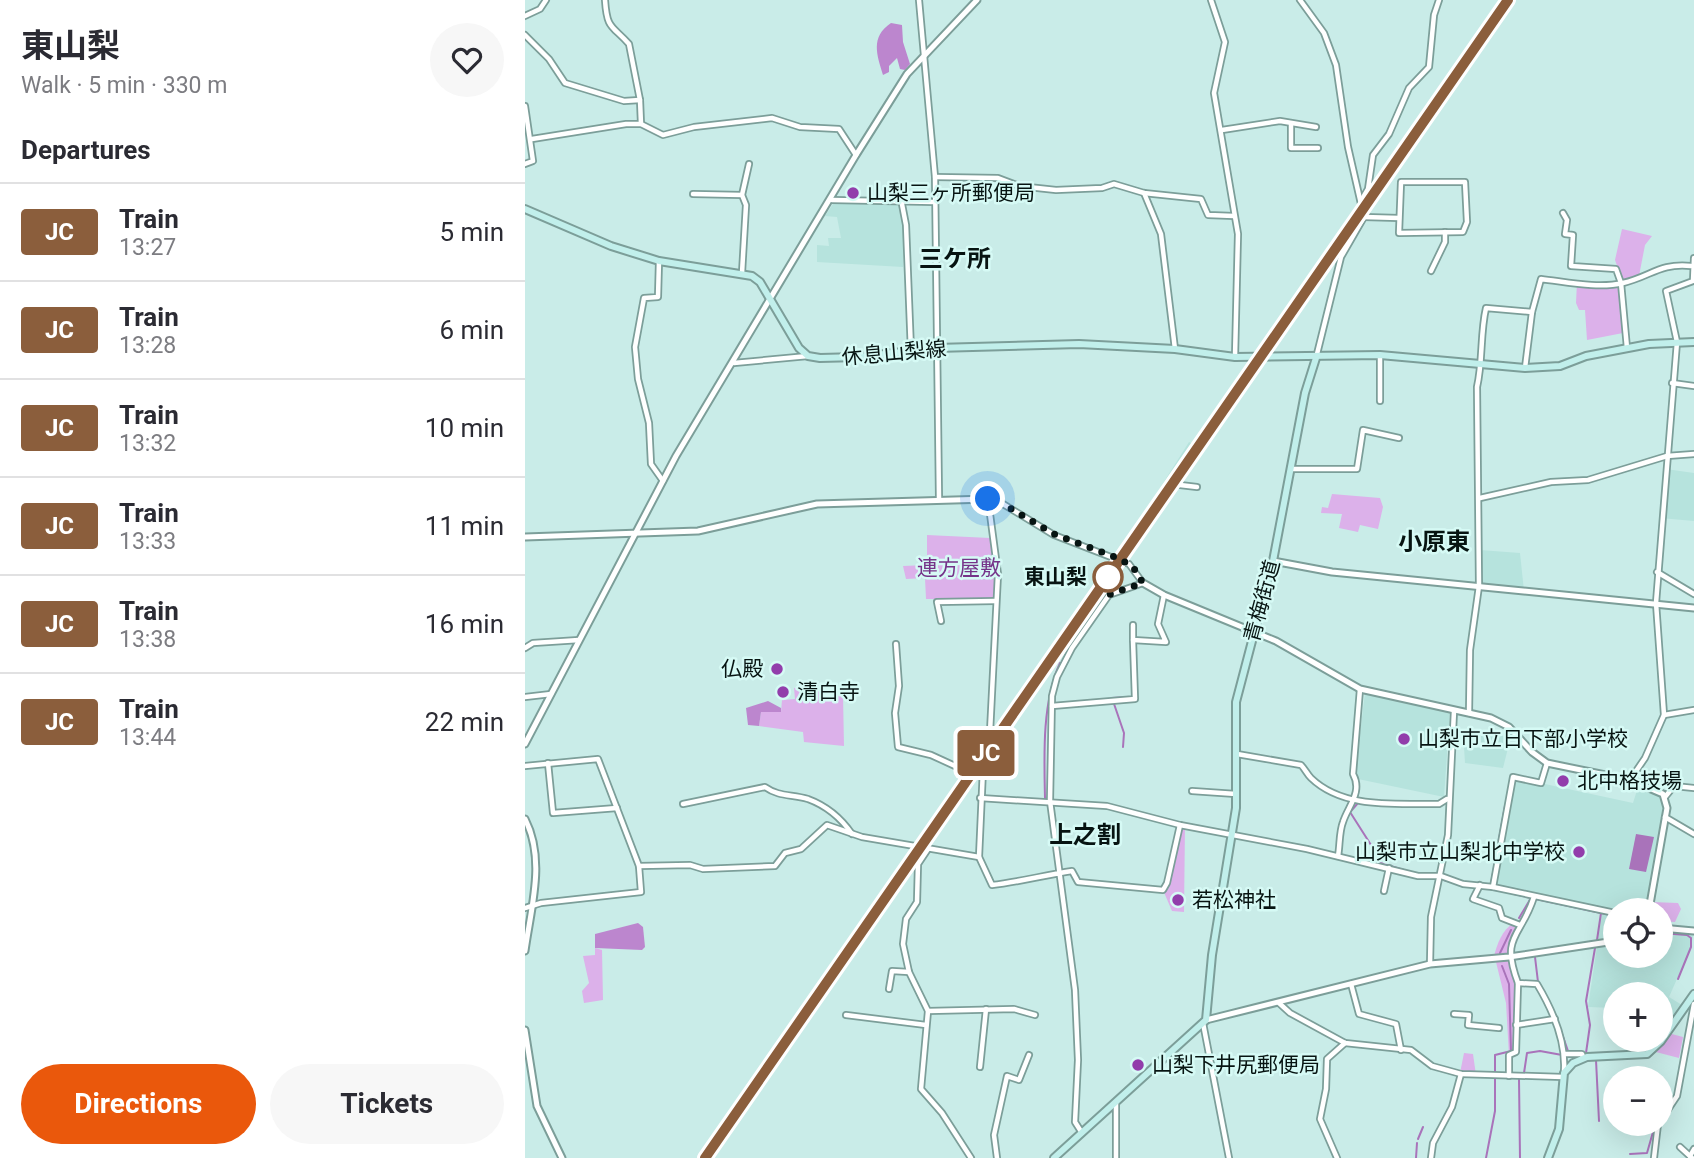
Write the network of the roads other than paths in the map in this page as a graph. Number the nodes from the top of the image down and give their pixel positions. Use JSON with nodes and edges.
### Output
{"nodes":[{"id":1,"x":546,"y":0,"type":"edge"},
{"id":2,"x":605,"y":0,"type":"edge"},
{"id":3,"x":919,"y":0,"type":"edge"},
{"id":4,"x":977,"y":0,"type":"edge"},
{"id":5,"x":1211,"y":0,"type":"edge"},
{"id":6,"x":1300,"y":0,"type":"edge"},
{"id":7,"x":1439,"y":0,"type":"edge"},
{"id":8,"x":525,"y":16,"type":"edge"},
{"id":9,"x":525,"y":34,"type":"edge"},
{"id":10,"x":926,"y":54,"type":"junction"},
{"id":11,"x":641,"y":100,"type":"junction"},
{"id":12,"x":525,"y":106,"type":"edge"},
{"id":13,"x":641,"y":124,"type":"junction"},
{"id":14,"x":1291,"y":125,"type":"junction"},
{"id":15,"x":1316,"y":127,"type":"dead end"},
{"id":16,"x":1222,"y":130,"type":"junction"},
{"id":17,"x":532,"y":139,"type":"junction"},
{"id":18,"x":1318,"y":148,"type":"dead end"},
{"id":19,"x":856,"y":156,"type":"junction"},
{"id":20,"x":525,"y":164,"type":"edge"},
{"id":21,"x":749,"y":164,"type":"dead end"},
{"id":22,"x":935,"y":177,"type":"junction"},
{"id":23,"x":1144,"y":193,"type":"junction"},
{"id":24,"x":693,"y":194,"type":"dead end"},
{"id":25,"x":742,"y":195,"type":"junction"},
{"id":26,"x":901,"y":199,"type":"junction"},
{"id":27,"x":832,"y":200,"type":"junction"},
{"id":28,"x":1360,"y":201,"type":"junction"},
{"id":29,"x":934,"y":202,"type":"junction"},
{"id":30,"x":525,"y":209,"type":"edge"},
{"id":31,"x":1563,"y":213,"type":"dead end"},
{"id":32,"x":1234,"y":216,"type":"junction"},
{"id":33,"x":1364,"y":217,"type":"junction"},
{"id":34,"x":1399,"y":218,"type":"junction"},
{"id":35,"x":1445,"y":232,"type":"junction"},
{"id":36,"x":1694,"y":258,"type":"edge"},
{"id":37,"x":659,"y":261,"type":"junction"},
{"id":38,"x":1691,"y":266,"type":"junction"},
{"id":39,"x":1430,"y":271,"type":"dead end"},
{"id":40,"x":742,"y":273,"type":"junction"},
{"id":41,"x":1621,"y":283,"type":"junction"},
{"id":42,"x":771,"y":301,"type":"junction"},
{"id":43,"x":1532,"y":312,"type":"junction"},
{"id":44,"x":1677,"y":342,"type":"junction"},
{"id":45,"x":1694,"y":342,"type":"edge"},
{"id":46,"x":936,"y":348,"type":"junction"},
{"id":47,"x":1627,"y":348,"type":"junction"},
{"id":48,"x":1175,"y":349,"type":"junction"},
{"id":49,"x":911,"y":352,"type":"junction"},
{"id":50,"x":1380,"y":355,"type":"junction"},
{"id":51,"x":808,"y":356,"type":"junction"},
{"id":52,"x":1235,"y":357,"type":"junction"},
{"id":53,"x":1317,"y":358,"type":"junction"},
{"id":54,"x":734,"y":363,"type":"junction"},
{"id":55,"x":1482,"y":364,"type":"junction"},
{"id":56,"x":1525,"y":368,"type":"junction"},
{"id":57,"x":1672,"y":383,"type":"junction"},
{"id":58,"x":1694,"y":386,"type":"edge"},
{"id":59,"x":1380,"y":401,"type":"dead end"},
{"id":60,"x":1399,"y":438,"type":"dead end"},
{"id":61,"x":1694,"y":454,"type":"edge"},
{"id":62,"x":1667,"y":456,"type":"junction"},
{"id":63,"x":1291,"y":468,"type":"junction"},
{"id":64,"x":663,"y":481,"type":"junction"},
{"id":65,"x":1180,"y":485,"type":"dead end"},
{"id":66,"x":1197,"y":487,"type":"dead end"},
{"id":67,"x":939,"y":498,"type":"junction"},
{"id":68,"x":1480,"y":498,"type":"junction"},
{"id":69,"x":988,"y":499,"type":"junction"},
{"id":70,"x":635,"y":536,"type":"junction"},
{"id":71,"x":525,"y":537,"type":"edge"},
{"id":72,"x":1273,"y":561,"type":"junction"},
{"id":73,"x":1657,"y":572,"type":"junction"},
{"id":74,"x":1143,"y":583,"type":"junction"},
{"id":75,"x":1479,"y":586,"type":"junction"},
{"id":76,"x":1694,"y":594,"type":"edge"},
{"id":77,"x":1164,"y":595,"type":"junction"},
{"id":78,"x":995,"y":601,"type":"junction"},
{"id":79,"x":1656,"y":603,"type":"junction"},
{"id":80,"x":1694,"y":608,"type":"edge"},
{"id":81,"x":941,"y":621,"type":"dead end"},
{"id":82,"x":1133,"y":625,"type":"dead end"},
{"id":83,"x":1254,"y":631,"type":"junction"},
{"id":84,"x":580,"y":640,"type":"junction"},
{"id":85,"x":1133,"y":640,"type":"junction"},
{"id":86,"x":896,"y":645,"type":"dead end"},
{"id":87,"x":525,"y":648,"type":"edge"},
{"id":88,"x":1360,"y":689,"type":"junction"},
{"id":89,"x":552,"y":694,"type":"junction"},
{"id":90,"x":525,"y":697,"type":"edge"},
{"id":91,"x":1052,"y":706,"type":"junction"},
{"id":92,"x":1694,"y":710,"type":"edge"},
{"id":93,"x":1454,"y":711,"type":"junction"},
{"id":94,"x":1469,"y":713,"type":"junction"},
{"id":95,"x":1664,"y":715,"type":"junction"},
{"id":96,"x":525,"y":744,"type":"edge"},
{"id":97,"x":1237,"y":754,"type":"junction"},
{"id":98,"x":974,"y":758,"type":"junction"},
{"id":99,"x":1547,"y":762,"type":"junction"},
{"id":100,"x":548,"y":763,"type":"junction"},
{"id":101,"x":525,"y":766,"type":"edge"},
{"id":102,"x":1630,"y":780,"type":"junction"},
{"id":103,"x":1694,"y":788,"type":"edge"},
{"id":104,"x":1192,"y":791,"type":"dead end"},
{"id":105,"x":1237,"y":794,"type":"junction"},
{"id":106,"x":1665,"y":797,"type":"junction"},
{"id":107,"x":980,"y":798,"type":"junction"},
{"id":108,"x":1447,"y":799,"type":"junction"},
{"id":109,"x":1356,"y":800,"type":"junction"},
{"id":110,"x":1050,"y":801,"type":"junction"},
{"id":111,"x":683,"y":804,"type":"dead end"},
{"id":112,"x":617,"y":808,"type":"junction"},
{"id":113,"x":1665,"y":817,"type":"junction"},
{"id":114,"x":525,"y":818,"type":"edge"},
{"id":115,"x":1180,"y":825,"type":"junction"},
{"id":116,"x":853,"y":834,"type":"junction"},
{"id":117,"x":1231,"y":834,"type":"junction"},
{"id":118,"x":1694,"y":834,"type":"edge"},
{"id":119,"x":928,"y":849,"type":"junction"},
{"id":120,"x":1338,"y":856,"type":"junction"},
{"id":121,"x":979,"y":857,"type":"junction"},
{"id":122,"x":639,"y":866,"type":"junction"},
{"id":123,"x":1389,"y":868,"type":"junction"},
{"id":124,"x":1057,"y":873,"type":"junction"},
{"id":125,"x":1441,"y":876,"type":"junction"},
{"id":126,"x":1479,"y":885,"type":"junction"},
{"id":127,"x":1493,"y":887,"type":"junction"},
{"id":128,"x":1384,"y":891,"type":"dead end"},
{"id":129,"x":1534,"y":897,"type":"junction"},
{"id":130,"x":1652,"y":898,"type":"edge"},
{"id":131,"x":528,"y":908,"type":"edge"},
{"id":132,"x":1603,"y":911,"type":"edge"},
{"id":133,"x":1520,"y":925,"type":"junction"},
{"id":134,"x":1673,"y":929,"type":"edge"},
{"id":135,"x":1694,"y":931,"type":"edge"},
{"id":136,"x":1603,"y":943,"type":"edge"},
{"id":137,"x":525,"y":951,"type":"edge"},
{"id":138,"x":1509,"y":957,"type":"junction"},
{"id":139,"x":1430,"y":964,"type":"junction"},
{"id":140,"x":909,"y":972,"type":"junction"},
{"id":141,"x":1518,"y":983,"type":"junction"},
{"id":142,"x":1351,"y":984,"type":"junction"},
{"id":143,"x":889,"y":989,"type":"dead end"},
{"id":144,"x":1694,"y":996,"type":"edge"},
{"id":145,"x":1279,"y":1003,"type":"junction"},
{"id":146,"x":1694,"y":1004,"type":"edge"},
{"id":147,"x":986,"y":1009,"type":"junction"},
{"id":148,"x":928,"y":1011,"type":"junction"},
{"id":149,"x":1454,"y":1014,"type":"dead end"},
{"id":150,"x":846,"y":1015,"type":"dead end"},
{"id":151,"x":1035,"y":1015,"type":"dead end"},
{"id":152,"x":1555,"y":1019,"type":"junction"},
{"id":153,"x":1204,"y":1021,"type":"junction"},
{"id":154,"x":1516,"y":1025,"type":"junction"},
{"id":155,"x":1692,"y":1025,"type":"edge"},
{"id":156,"x":926,"y":1026,"type":"junction"},
{"id":157,"x":1499,"y":1028,"type":"dead end"},
{"id":158,"x":525,"y":1030,"type":"edge"},
{"id":159,"x":1345,"y":1043,"type":"junction"},
{"id":160,"x":1401,"y":1050,"type":"junction"},
{"id":161,"x":1566,"y":1054,"type":"junction"},
{"id":162,"x":1029,"y":1055,"type":"dead end"},
{"id":163,"x":1583,"y":1057,"type":"junction"},
{"id":164,"x":979,"y":1067,"type":"dead end"},
{"id":165,"x":1461,"y":1074,"type":"junction"},
{"id":166,"x":1564,"y":1075,"type":"junction"},
{"id":167,"x":1509,"y":1076,"type":"junction"},
{"id":168,"x":1116,"y":1101,"type":"junction"},
{"id":169,"x":1673,"y":1102,"type":"edge"},
{"id":170,"x":1082,"y":1133,"type":"junction"},
{"id":171,"x":1658,"y":1136,"type":"edge"},
{"id":172,"x":1680,"y":1147,"type":"dead end"},
{"id":173,"x":1694,"y":1149,"type":"edge"},
{"id":174,"x":1691,"y":1157,"type":"edge"},
{"id":175,"x":562,"y":1158,"type":"edge"},
{"id":176,"x":971,"y":1158,"type":"edge"},
{"id":177,"x":997,"y":1158,"type":"edge"},
{"id":178,"x":1053,"y":1158,"type":"edge"},
{"id":179,"x":1115,"y":1158,"type":"edge"},
{"id":180,"x":1229,"y":1158,"type":"edge"},
{"id":181,"x":1337,"y":1158,"type":"edge"},
{"id":182,"x":1431,"y":1158,"type":"edge"},
{"id":183,"x":1548,"y":1158,"type":"edge"},
{"id":184,"x":1654,"y":1158,"type":"edge"}],
"edges":[{"from":1,"to":8,"type":"street"},
{"from":2,"to":11,"type":"street"},
{"from":3,"to":10,"type":"street"},
{"from":4,"to":10,"type":"street"},
{"from":5,"to":16,"type":"street"},
{"from":6,"to":28,"type":"street"},
{"from":7,"to":28,"type":"street"},
{"from":9,"to":11,"type":"street"},
{"from":10,"to":19,"type":"street"},
{"from":10,"to":22,"type":"street"},
{"from":11,"to":13,"type":"street"},
{"from":12,"to":17,"type":"street"},
{"from":13,"to":17,"type":"street"},
{"from":13,"to":19,"type":"street"},
{"from":14,"to":15,"type":"street"},
{"from":14,"to":16,"type":"street"},
{"from":14,"to":18,"type":"street"},
{"from":16,"to":32,"type":"street"},
{"from":17,"to":20,"type":"street"},
{"from":19,"to":27,"type":"street"},
{"from":21,"to":25,"type":"street"},
{"from":22,"to":23,"type":"street"},
{"from":22,"to":29,"type":"street"},
{"from":23,"to":32,"type":"street"},
{"from":23,"to":48,"type":"street"},
{"from":24,"to":25,"type":"street"},
{"from":25,"to":40,"type":"street"},
{"from":26,"to":27,"type":"street"},
{"from":26,"to":29,"type":"street"},
{"from":26,"to":49,"type":"street"},
{"from":27,"to":42,"type":"street"},
{"from":28,"to":33,"type":"street"},
{"from":29,"to":46,"type":"street"},
{"from":30,"to":37,"type":"main road"},
{"from":31,"to":41,"type":"street"},
{"from":32,"to":52,"type":"street"},
{"from":33,"to":34,"type":"street"},
{"from":33,"to":53,"type":"street"},
{"from":34,"to":35,"type":"street"},
{"from":34,"to":35,"type":"street"},
{"from":35,"to":39,"type":"street"},
{"from":36,"to":38,"type":"street"},
{"from":37,"to":40,"type":"main road"},
{"from":37,"to":64,"type":"street"},
{"from":38,"to":41,"type":"street"},
{"from":38,"to":44,"type":"street"},
{"from":40,"to":42,"type":"main road"},
{"from":41,"to":43,"type":"street"},
{"from":41,"to":47,"type":"street"},
{"from":42,"to":51,"type":"main road"},
{"from":42,"to":54,"type":"street"},
{"from":43,"to":55,"type":"street"},
{"from":43,"to":56,"type":"street"},
{"from":44,"to":45,"type":"main road"},
{"from":44,"to":47,"type":"main road"},
{"from":44,"to":57,"type":"street"},
{"from":46,"to":48,"type":"main road","name":"休息山梨線"},
{"from":46,"to":49,"type":"main road","name":"休息山梨線"},
{"from":46,"to":67,"type":"street"},
{"from":47,"to":56,"type":"main road"},
{"from":48,"to":52,"type":"main road","name":"休息山梨線"},
{"from":49,"to":51,"type":"main road","name":"休息山梨線"},
{"from":50,"to":53,"type":"main road"},
{"from":50,"to":55,"type":"main road"},
{"from":50,"to":59,"type":"street"},
{"from":51,"to":54,"type":"street"},
{"from":52,"to":53,"type":"main road","name":"休息山梨線"},
{"from":53,"to":63,"type":"main road","name":"青梅街道"},
{"from":54,"to":64,"type":"street"},
{"from":55,"to":56,"type":"main road"},
{"from":55,"to":68,"type":"street"},
{"from":57,"to":58,"type":"street"},
{"from":57,"to":62,"type":"street"},
{"from":60,"to":63,"type":"street"},
{"from":61,"to":62,"type":"street"},
{"from":62,"to":68,"type":"street"},
{"from":62,"to":73,"type":"street"},
{"from":63,"to":72,"type":"main road","name":"青梅街道"},
{"from":64,"to":70,"type":"street"},
{"from":65,"to":66,"type":"street"},
{"from":67,"to":69,"type":"street"},
{"from":67,"to":70,"type":"street"},
{"from":68,"to":75,"type":"street"},
{"from":69,"to":74,"type":"street"},
{"from":69,"to":78,"type":"street"},
{"from":70,"to":71,"type":"street"},
{"from":70,"to":84,"type":"street"},
{"from":72,"to":75,"type":"street"},
{"from":72,"to":83,"type":"main road","name":"青梅街道"},
{"from":73,"to":76,"type":"street"},
{"from":73,"to":79,"type":"street"},
{"from":74,"to":77,"type":"street"},
{"from":74,"to":91,"type":"street"},
{"from":75,"to":79,"type":"street"},
{"from":75,"to":94,"type":"street"},
{"from":77,"to":83,"type":"street"},
{"from":77,"to":85,"type":"street"},
{"from":78,"to":81,"type":"street"},
{"from":78,"to":98,"type":"street"},
{"from":79,"to":80,"type":"street"},
{"from":79,"to":95,"type":"street"},
{"from":82,"to":85,"type":"street"},
{"from":83,"to":88,"type":"street"},
{"from":83,"to":97,"type":"main road","name":"青梅街道"},
{"from":84,"to":87,"type":"street"},
{"from":84,"to":89,"type":"street"},
{"from":85,"to":91,"type":"street"},
{"from":86,"to":98,"type":"street"},
{"from":88,"to":93,"type":"street"},
{"from":88,"to":109,"type":"street"},
{"from":89,"to":90,"type":"street"},
{"from":89,"to":96,"type":"street"},
{"from":91,"to":110,"type":"street"},
{"from":92,"to":95,"type":"street"},
{"from":93,"to":94,"type":"street"},
{"from":93,"to":108,"type":"street"},
{"from":94,"to":99,"type":"street"},
{"from":95,"to":102,"type":"street"},
{"from":97,"to":105,"type":"main road","name":"青梅街道"},
{"from":97,"to":109,"type":"street"},
{"from":98,"to":107,"type":"street"},
{"from":99,"to":102,"type":"street"},
{"from":99,"to":127,"type":"street"},
{"from":100,"to":101,"type":"street"},
{"from":100,"to":112,"type":"street"},
{"from":100,"to":112,"type":"street"},
{"from":102,"to":106,"type":"street"},
{"from":103,"to":106,"type":"street"},
{"from":104,"to":105,"type":"street"},
{"from":105,"to":117,"type":"main road","name":"青梅街道"},
{"from":106,"to":113,"type":"street"},
{"from":107,"to":110,"type":"street"},
{"from":107,"to":121,"type":"street"},
{"from":108,"to":109,"type":"street"},
{"from":108,"to":125,"type":"street"},
{"from":109,"to":120,"type":"street"},
{"from":110,"to":115,"type":"street"},
{"from":110,"to":124,"type":"street"},
{"from":111,"to":116,"type":"street"},
{"from":112,"to":122,"type":"street"},
{"from":113,"to":118,"type":"street"},
{"from":113,"to":130,"type":"street"},
{"from":114,"to":131,"type":"street"},
{"from":115,"to":117,"type":"street"},
{"from":115,"to":124,"type":"street"},
{"from":116,"to":119,"type":"street"},
{"from":116,"to":122,"type":"street"},
{"from":117,"to":120,"type":"street"},
{"from":117,"to":153,"type":"main road","name":"青梅街道"},
{"from":119,"to":121,"type":"street"},
{"from":119,"to":140,"type":"street"},
{"from":120,"to":123,"type":"street"},
{"from":121,"to":124,"type":"street"},
{"from":122,"to":131,"type":"street"},
{"from":123,"to":125,"type":"street"},
{"from":123,"to":128,"type":"street"},
{"from":124,"to":170,"type":"street"},
{"from":125,"to":126,"type":"street"},
{"from":125,"to":139,"type":"street"},
{"from":126,"to":127,"type":"street"},
{"from":126,"to":133,"type":"street"},
{"from":127,"to":129,"type":"street"},
{"from":129,"to":132,"type":"street"},
{"from":129,"to":133,"type":"street"},
{"from":131,"to":137,"type":"street"},
{"from":133,"to":138,"type":"street"},
{"from":134,"to":135,"type":"street"},
{"from":136,"to":138,"type":"street"},
{"from":138,"to":139,"type":"street"},
{"from":138,"to":141,"type":"street"},
{"from":139,"to":142,"type":"street"},
{"from":140,"to":143,"type":"street"},
{"from":140,"to":148,"type":"street"},
{"from":141,"to":152,"type":"street"},
{"from":141,"to":154,"type":"street"},
{"from":142,"to":145,"type":"street"},
{"from":142,"to":160,"type":"street"},
{"from":144,"to":163,"type":"main road"},
{"from":145,"to":153,"type":"street"},
{"from":145,"to":159,"type":"street"},
{"from":146,"to":155,"type":"street"},
{"from":147,"to":148,"type":"street"},
{"from":147,"to":151,"type":"street"},
{"from":147,"to":164,"type":"street"},
{"from":148,"to":156,"type":"street"},
{"from":149,"to":157,"type":"street"},
{"from":150,"to":156,"type":"street"},
{"from":152,"to":154,"type":"street"},
{"from":152,"to":161,"type":"street"},
{"from":153,"to":168,"type":"main road"},
{"from":153,"to":180,"type":"street"},
{"from":154,"to":167,"type":"street"},
{"from":155,"to":169,"type":"street"},
{"from":156,"to":176,"type":"street"},
{"from":158,"to":175,"type":"street"},
{"from":159,"to":160,"type":"street"},
{"from":159,"to":181,"type":"street"},
{"from":160,"to":165,"type":"street"},
{"from":161,"to":163,"type":"street"},
{"from":161,"to":166,"type":"street"},
{"from":162,"to":177,"type":"street"},
{"from":163,"to":166,"type":"main road"},
{"from":165,"to":167,"type":"street"},
{"from":165,"to":182,"type":"street"},
{"from":166,"to":167,"type":"street"},
{"from":166,"to":183,"type":"main road"},
{"from":168,"to":170,"type":"main road"},
{"from":168,"to":179,"type":"street"},
{"from":170,"to":178,"type":"main road"},
{"from":171,"to":184,"type":"street"},
{"from":172,"to":174,"type":"street"},
{"from":173,"to":174,"type":"street"}]}
